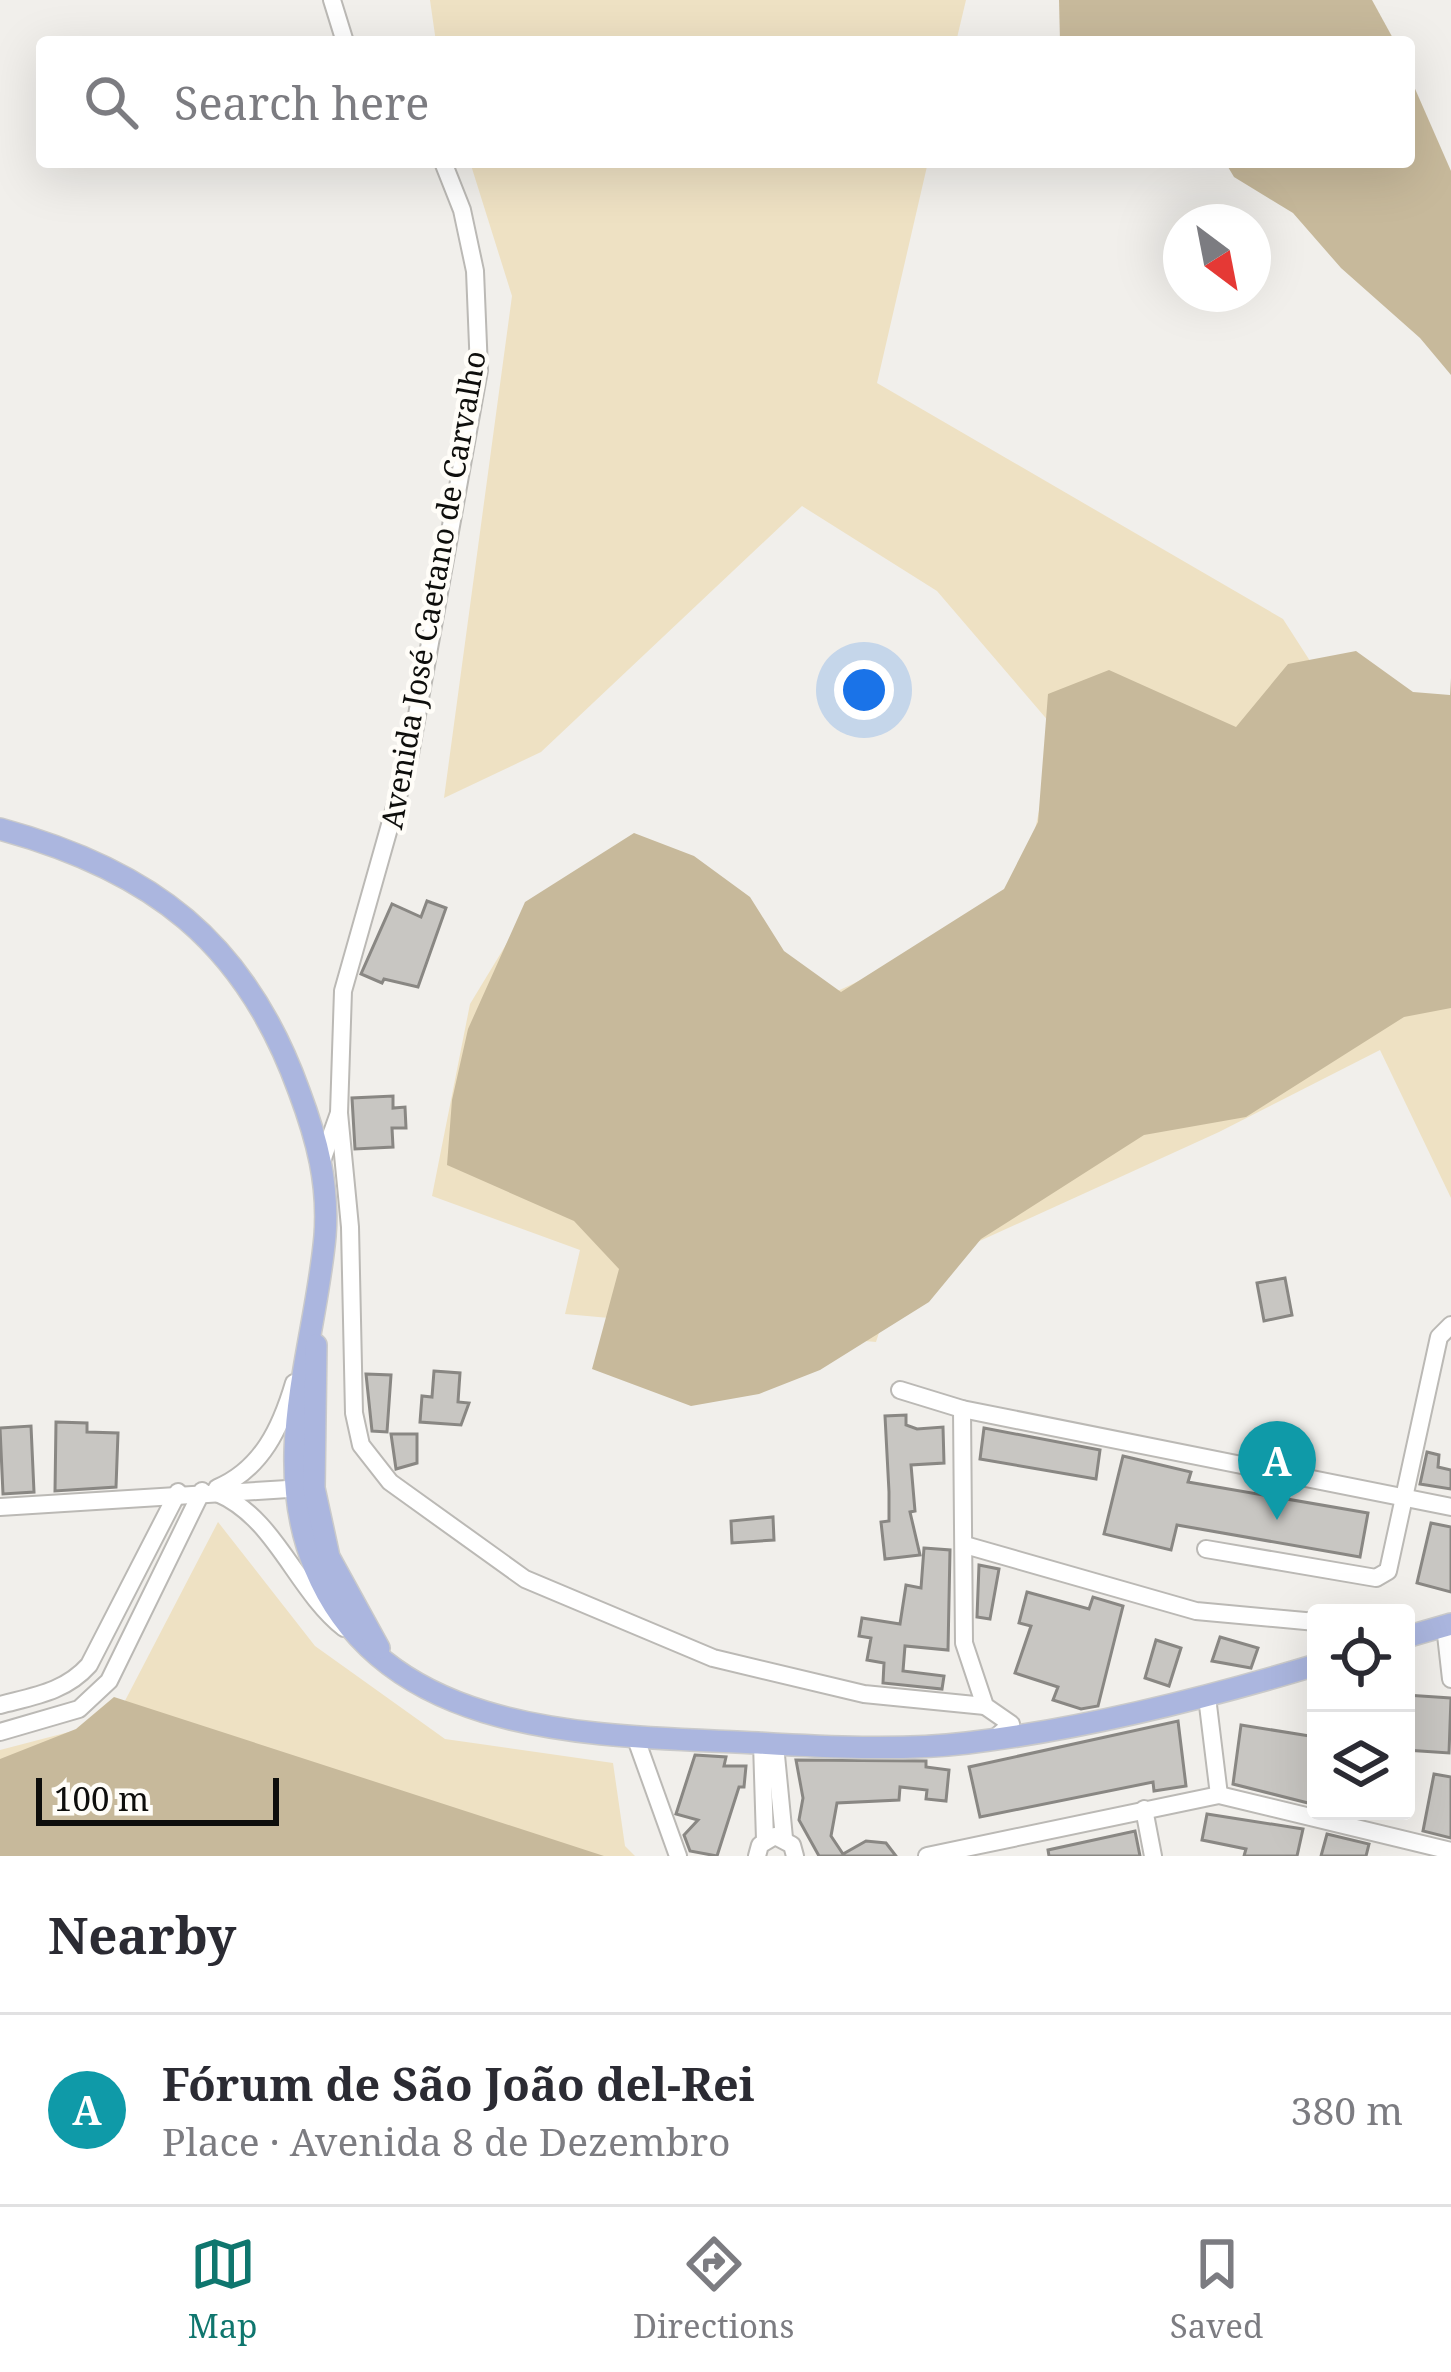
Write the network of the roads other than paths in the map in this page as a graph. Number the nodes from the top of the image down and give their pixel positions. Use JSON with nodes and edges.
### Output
{"nodes":[{"id":1,"x":332,"y":0,"type":"edge"},
{"id":2,"x":343,"y":36,"type":"edge"},
{"id":3,"x":445,"y":168,"type":"edge"},
{"id":4,"x":0,"y":829,"type":"edge"},
{"id":5,"x":339,"y":1113,"type":"junction"},
{"id":6,"x":323,"y":1158,"type":"junction"},
{"id":7,"x":1451,"y":1325,"type":"edge"},
{"id":8,"x":312,"y":1328,"type":"junction"},
{"id":9,"x":303,"y":1351,"type":"junction"},
{"id":10,"x":900,"y":1390,"type":"dead end"},
{"id":11,"x":962,"y":1409,"type":"junction"},
{"id":12,"x":267,"y":1449,"type":"junction"},
{"id":13,"x":259,"y":1488,"type":"junction"},
{"id":14,"x":304,"y":1488,"type":"junction"},
{"id":15,"x":206,"y":1491,"type":"junction"},
{"id":16,"x":178,"y":1492,"type":"junction"},
{"id":17,"x":1401,"y":1497,"type":"junction"},
{"id":18,"x":0,"y":1507,"type":"edge"},
{"id":19,"x":1451,"y":1508,"type":"edge"},
{"id":20,"x":260,"y":1521,"type":"junction"},
{"id":21,"x":965,"y":1545,"type":"junction"},
{"id":22,"x":1206,"y":1549,"type":"dead end"},
{"id":23,"x":1307,"y":1621,"type":"edge"},
{"id":24,"x":1448,"y":1625,"type":"edge"},
{"id":25,"x":344,"y":1628,"type":"junction"},
{"id":26,"x":1415,"y":1633,"type":"edge"},
{"id":27,"x":385,"y":1659,"type":"junction"},
{"id":28,"x":89,"y":1665,"type":"junction"},
{"id":29,"x":1307,"y":1667,"type":"edge"},
{"id":30,"x":1451,"y":1679,"type":"edge"},
{"id":31,"x":109,"y":1682,"type":"junction"},
{"id":32,"x":1207,"y":1697,"type":"junction"},
{"id":33,"x":0,"y":1705,"type":"edge"},
{"id":34,"x":986,"y":1706,"type":"junction"},
{"id":35,"x":0,"y":1732,"type":"edge"},
{"id":36,"x":636,"y":1739,"type":"junction"},
{"id":37,"x":994,"y":1739,"type":"junction"},
{"id":38,"x":768,"y":1744,"type":"junction"},
{"id":39,"x":1219,"y":1795,"type":"junction"},
{"id":40,"x":1144,"y":1809,"type":"junction"},
{"id":41,"x":769,"y":1845,"type":"edge"},
{"id":42,"x":1451,"y":1851,"type":"edge"},
{"id":43,"x":678,"y":1856,"type":"edge"},
{"id":44,"x":795,"y":1856,"type":"edge"},
{"id":45,"x":927,"y":1856,"type":"edge"},
{"id":46,"x":1154,"y":1856,"type":"edge"}],
"edges":[{"from":1,"to":2,"type":"street"},
{"from":3,"to":5,"type":"street","name":"Avenida José Caetano de Carvalho"},
{"from":4,"to":6,"type":"main road"},
{"from":5,"to":6,"type":"street","name":"Avenida José Caetano de Carvalho"},
{"from":5,"to":34,"type":"street"},
{"from":6,"to":8,"type":"main road"},
{"from":7,"to":17,"type":"street"},
{"from":8,"to":9,"type":"main road"},
{"from":8,"to":14,"type":"main road"},
{"from":9,"to":12,"type":"street"},
{"from":9,"to":14,"type":"main road"},
{"from":10,"to":11,"type":"street"},
{"from":11,"to":17,"type":"street"},
{"from":11,"to":21,"type":"street"},
{"from":12,"to":13,"type":"street"},
{"from":12,"to":15,"type":"street"},
{"from":13,"to":14,"type":"street"},
{"from":13,"to":15,"type":"street"},
{"from":13,"to":20,"type":"street"},
{"from":14,"to":25,"type":"main road"},
{"from":14,"to":27,"type":"main road"},
{"from":15,"to":16,"type":"street"},
{"from":15,"to":20,"type":"street"},
{"from":15,"to":31,"type":"street"},
{"from":16,"to":18,"type":"street"},
{"from":16,"to":28,"type":"street"},
{"from":17,"to":19,"type":"street"},
{"from":17,"to":22,"type":"street"},
{"from":20,"to":25,"type":"street"},
{"from":21,"to":23,"type":"street"},
{"from":21,"to":34,"type":"street"},
{"from":24,"to":26,"type":"main road"},
{"from":24,"to":30,"type":"street"},
{"from":25,"to":27,"type":"main road"},
{"from":27,"to":36,"type":"main road"},
{"from":28,"to":31,"type":"street"},
{"from":28,"to":33,"type":"street"},
{"from":29,"to":32,"type":"main road"},
{"from":31,"to":35,"type":"street"},
{"from":32,"to":37,"type":"main road"},
{"from":32,"to":39,"type":"street"},
{"from":34,"to":37,"type":"street"},
{"from":36,"to":38,"type":"main road"},
{"from":36,"to":43,"type":"street"},
{"from":37,"to":38,"type":"main road"},
{"from":38,"to":41,"type":"street"},
{"from":39,"to":40,"type":"street"},
{"from":39,"to":42,"type":"street"},
{"from":40,"to":45,"type":"street"},
{"from":40,"to":46,"type":"street"},
{"from":41,"to":44,"type":"street"}]}
